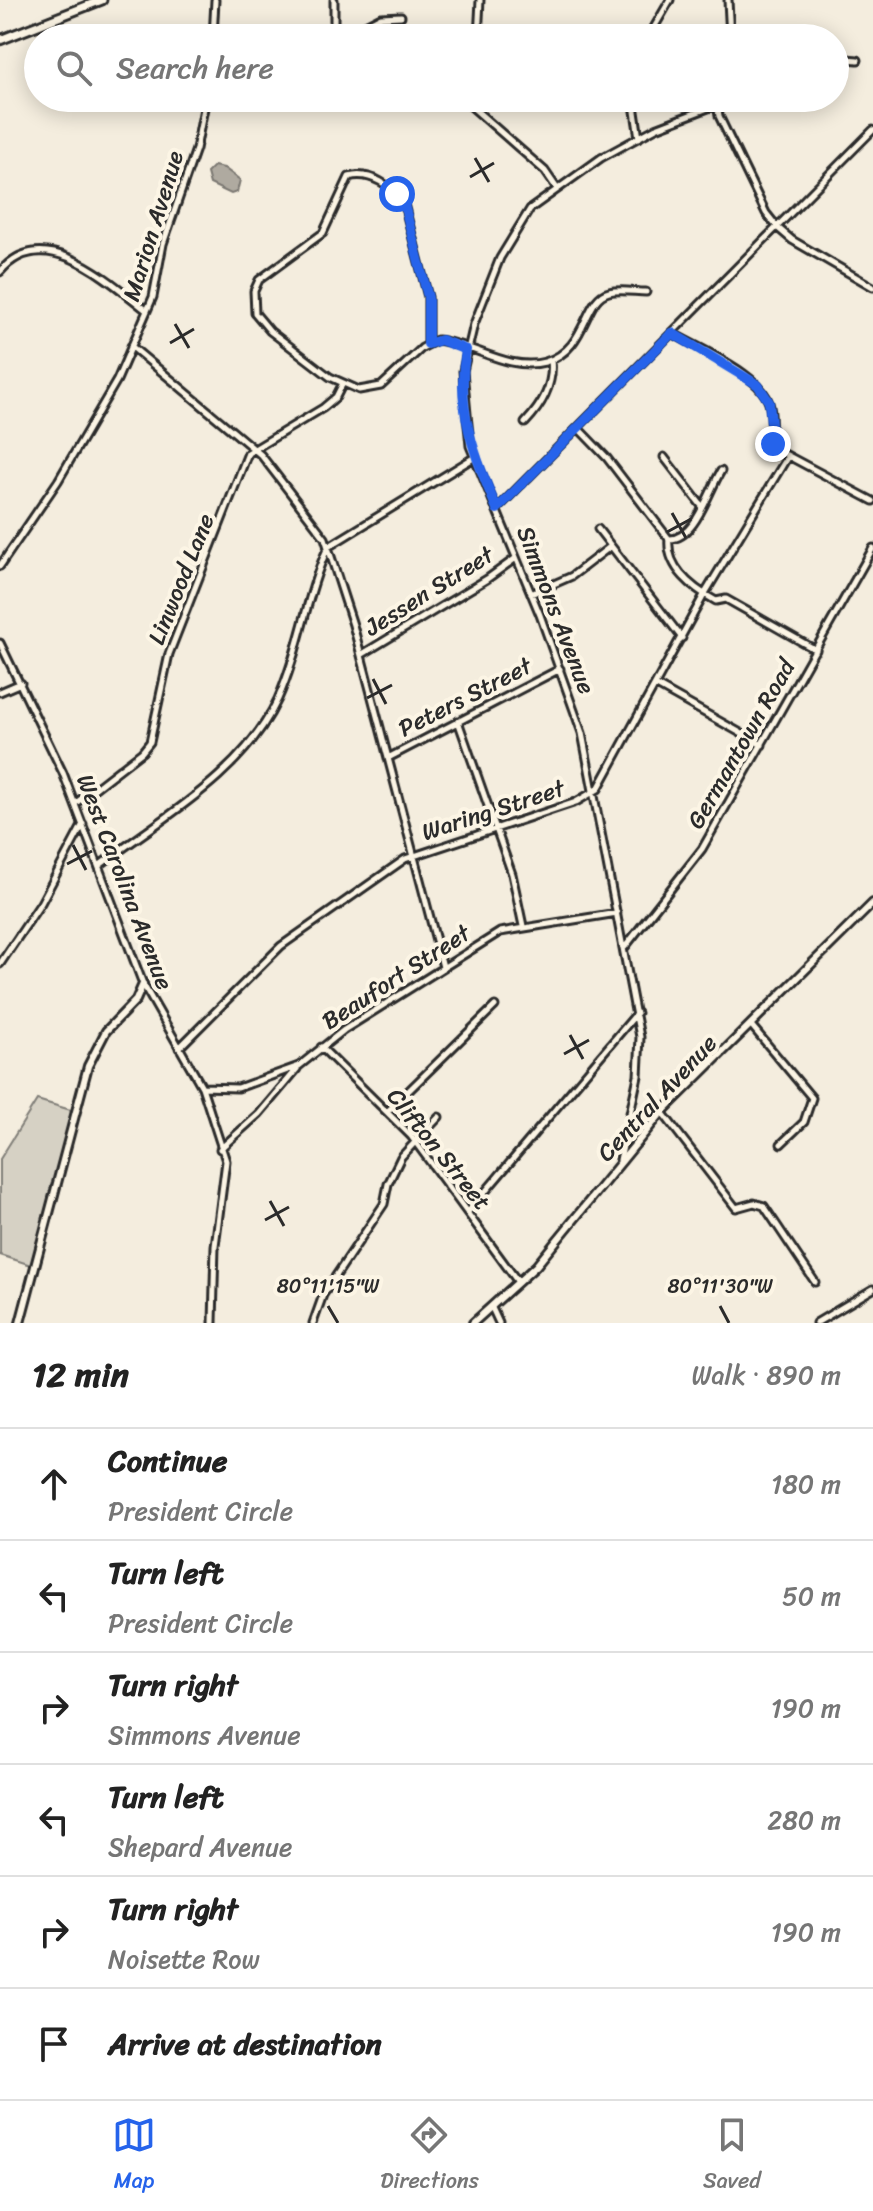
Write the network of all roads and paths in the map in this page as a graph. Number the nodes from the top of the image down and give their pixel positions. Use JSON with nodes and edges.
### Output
{"nodes":[{"id":1,"x":102,"y":0,"type":"edge"},
{"id":2,"x":215,"y":0,"type":"edge"},
{"id":3,"x":334,"y":0,"type":"edge"},
{"id":4,"x":480,"y":0,"type":"edge"},
{"id":5,"x":670,"y":0,"type":"edge"},
{"id":6,"x":728,"y":0,"type":"edge"},
{"id":7,"x":401,"y":16,"type":"dead end"},
{"id":8,"x":41,"y":24,"type":"edge"},
{"id":9,"x":214,"y":24,"type":"edge"},
{"id":10,"x":336,"y":24,"type":"edge"},
{"id":11,"x":366,"y":24,"type":"edge"},
{"id":12,"x":479,"y":24,"type":"edge"},
{"id":13,"x":656,"y":24,"type":"edge"},
{"id":14,"x":729,"y":24,"type":"edge"},
{"id":15,"x":24,"y":31,"type":"edge"},
{"id":16,"x":0,"y":40,"type":"edge"},
{"id":17,"x":849,"y":59,"type":"edge"},
{"id":18,"x":858,"y":60,"type":"dead end"},
{"id":19,"x":203,"y":112,"type":"edge"},
{"id":20,"x":478,"y":112,"type":"edge"},
{"id":21,"x":635,"y":112,"type":"edge"},
{"id":22,"x":695,"y":112,"type":"edge"},
{"id":23,"x":721,"y":112,"type":"edge"},
{"id":24,"x":873,"y":130,"type":"edge"},
{"id":25,"x":639,"y":138,"type":"junction"},
{"id":26,"x":556,"y":187,"type":"junction"},
{"id":27,"x":778,"y":228,"type":"junction"},
{"id":28,"x":0,"y":272,"type":"edge"},
{"id":29,"x":873,"y":287,"type":"edge"},
{"id":30,"x":646,"y":292,"type":"dead end"},
{"id":31,"x":146,"y":310,"type":"junction"},
{"id":32,"x":672,"y":333,"type":"junction"},
{"id":33,"x":428,"y":344,"type":"junction"},
{"id":34,"x":131,"y":346,"type":"junction"},
{"id":35,"x":466,"y":350,"type":"junction"},
{"id":36,"x":551,"y":360,"type":"junction"},
{"id":37,"x":342,"y":385,"type":"junction"},
{"id":38,"x":525,"y":423,"type":"dead end"},
{"id":39,"x":578,"y":428,"type":"junction"},
{"id":40,"x":253,"y":447,"type":"junction"},
{"id":41,"x":788,"y":456,"type":"junction"},
{"id":42,"x":475,"y":457,"type":"junction"},
{"id":43,"x":664,"y":457,"type":"dead end"},
{"id":44,"x":721,"y":471,"type":"dead end"},
{"id":45,"x":873,"y":501,"type":"edge"},
{"id":46,"x":702,"y":506,"type":"junction"},
{"id":47,"x":497,"y":509,"type":"junction"},
{"id":48,"x":598,"y":529,"type":"dead end"},
{"id":49,"x":669,"y":539,"type":"junction"},
{"id":50,"x":611,"y":546,"type":"junction"},
{"id":51,"x":328,"y":547,"type":"junction"},
{"id":52,"x":873,"y":548,"type":"edge"},
{"id":53,"x":516,"y":558,"type":"junction"},
{"id":54,"x":0,"y":566,"type":"edge"},
{"id":55,"x":531,"y":594,"type":"junction"},
{"id":56,"x":704,"y":595,"type":"junction"},
{"id":57,"x":682,"y":638,"type":"junction"},
{"id":58,"x":0,"y":643,"type":"edge"},
{"id":59,"x":816,"y":650,"type":"junction"},
{"id":60,"x":361,"y":655,"type":"junction"},
{"id":61,"x":560,"y":669,"type":"junction"},
{"id":62,"x":21,"y":683,"type":"junction"},
{"id":63,"x":655,"y":685,"type":"junction"},
{"id":64,"x":0,"y":692,"type":"edge"},
{"id":65,"x":458,"y":721,"type":"junction"},
{"id":66,"x":762,"y":745,"type":"junction"},
{"id":67,"x":388,"y":758,"type":"junction"},
{"id":68,"x":596,"y":791,"type":"junction"},
{"id":69,"x":75,"y":803,"type":"junction"},
{"id":70,"x":83,"y":823,"type":"junction"},
{"id":71,"x":496,"y":828,"type":"junction"},
{"id":72,"x":414,"y":854,"type":"junction"},
{"id":73,"x":100,"y":865,"type":"junction"},
{"id":74,"x":873,"y":903,"type":"edge"},
{"id":75,"x":617,"y":913,"type":"junction"},
{"id":76,"x":523,"y":926,"type":"junction"},
{"id":77,"x":624,"y":948,"type":"junction"},
{"id":78,"x":0,"y":964,"type":"edge"},
{"id":79,"x":443,"y":967,"type":"junction"},
{"id":80,"x":143,"y":984,"type":"junction"},
{"id":81,"x":495,"y":1006,"type":"dead end"},
{"id":82,"x":638,"y":1013,"type":"junction"},
{"id":83,"x":751,"y":1025,"type":"junction"},
{"id":84,"x":321,"y":1047,"type":"junction"},
{"id":85,"x":179,"y":1048,"type":"junction"},
{"id":86,"x":299,"y":1066,"type":"junction"},
{"id":87,"x":202,"y":1087,"type":"junction"},
{"id":88,"x":389,"y":1110,"type":"junction"},
{"id":89,"x":662,"y":1112,"type":"junction"},
{"id":90,"x":439,"y":1117,"type":"dead end"},
{"id":91,"x":416,"y":1143,"type":"junction"},
{"id":92,"x":781,"y":1144,"type":"dead end"},
{"id":93,"x":220,"y":1149,"type":"junction"},
{"id":94,"x":620,"y":1160,"type":"junction"},
{"id":95,"x":468,"y":1212,"type":"junction"},
{"id":96,"x":815,"y":1282,"type":"dead end"},
{"id":97,"x":519,"y":1283,"type":"junction"},
{"id":98,"x":873,"y":1289,"type":"edge"},
{"id":99,"x":492,"y":1308,"type":"junction"},
{"id":100,"x":20,"y":1323,"type":"edge"},
{"id":101,"x":213,"y":1323,"type":"edge"},
{"id":102,"x":313,"y":1323,"type":"edge"},
{"id":103,"x":473,"y":1323,"type":"edge"},
{"id":104,"x":499,"y":1323,"type":"edge"},
{"id":105,"x":816,"y":1323,"type":"edge"}],
"edges":[{"from":1,"to":8,"type":"main road"},
{"from":2,"to":9,"type":"street"},
{"from":3,"to":10,"type":"street"},
{"from":4,"to":12,"type":"street"},
{"from":5,"to":13,"type":"street"},
{"from":6,"to":14,"type":"street"},
{"from":7,"to":11,"type":"street"},
{"from":15,"to":16,"type":"main road"},
{"from":17,"to":18,"type":"street"},
{"from":19,"to":31,"type":"street","name":"Marion Avenue"},
{"from":20,"to":26,"type":"street"},
{"from":21,"to":25,"type":"street"},
{"from":22,"to":25,"type":"street","name":"Simmons Avenue"},
{"from":23,"to":27,"type":"street"},
{"from":24,"to":27,"type":"street"},
{"from":25,"to":26,"type":"street","name":"Simmons Avenue"},
{"from":26,"to":35,"type":"street","name":"Simmons Avenue"},
{"from":27,"to":29,"type":"street"},
{"from":27,"to":32,"type":"street"},
{"from":28,"to":31,"type":"street"},
{"from":30,"to":36,"type":"street"},
{"from":31,"to":34,"type":"street","name":"Marion Avenue"},
{"from":32,"to":39,"type":"street"},
{"from":32,"to":41,"type":"street"},
{"from":33,"to":35,"type":"street"},
{"from":33,"to":37,"type":"street"},
{"from":33,"to":37,"type":"street"},
{"from":34,"to":40,"type":"street"},
{"from":34,"to":54,"type":"street","name":"Marion Avenue"},
{"from":35,"to":36,"type":"street"},
{"from":35,"to":42,"type":"street","name":"Simmons Avenue"},
{"from":36,"to":38,"type":"street"},
{"from":37,"to":40,"type":"street"},
{"from":39,"to":47,"type":"street"},
{"from":39,"to":49,"type":"street"},
{"from":40,"to":51,"type":"street"},
{"from":40,"to":69,"type":"street","name":"Linwood Lane"},
{"from":41,"to":45,"type":"street"},
{"from":41,"to":56,"type":"street","name":"Waring Street"},
{"from":42,"to":47,"type":"street","name":"Simmons Avenue"},
{"from":42,"to":51,"type":"street"},
{"from":43,"to":46,"type":"street"},
{"from":44,"to":46,"type":"street"},
{"from":46,"to":49,"type":"street"},
{"from":47,"to":53,"type":"street","name":"Simmons Avenue"},
{"from":48,"to":50,"type":"street"},
{"from":49,"to":56,"type":"street"},
{"from":50,"to":55,"type":"street"},
{"from":50,"to":57,"type":"street"},
{"from":51,"to":60,"type":"street"},
{"from":51,"to":73,"type":"street"},
{"from":52,"to":59,"type":"street","name":"Germantown Road"},
{"from":53,"to":55,"type":"street","name":"Simmons Avenue"},
{"from":53,"to":60,"type":"street","name":"Jessen Street"},
{"from":55,"to":61,"type":"street","name":"Simmons Avenue"},
{"from":56,"to":57,"type":"street","name":"Waring Street"},
{"from":56,"to":59,"type":"street"},
{"from":57,"to":63,"type":"street","name":"Waring Street"},
{"from":58,"to":62,"type":"street","name":"West Carolina Avenue"},
{"from":59,"to":66,"type":"street","name":"Germantown Road"},
{"from":60,"to":67,"type":"street"},
{"from":61,"to":65,"type":"street","name":"Peters Street"},
{"from":61,"to":68,"type":"street","name":"Simmons Avenue"},
{"from":62,"to":64,"type":"street"},
{"from":62,"to":69,"type":"street","name":"West Carolina Avenue"},
{"from":63,"to":66,"type":"street"},
{"from":63,"to":68,"type":"street","name":"Waring Street"},
{"from":65,"to":67,"type":"street","name":"Peters Street"},
{"from":65,"to":71,"type":"street"},
{"from":66,"to":77,"type":"street","name":"Germantown Road"},
{"from":67,"to":72,"type":"street"},
{"from":68,"to":71,"type":"street","name":"Waring Street"},
{"from":68,"to":75,"type":"street","name":"Simmons Avenue"},
{"from":69,"to":70,"type":"street","name":"West Carolina Avenue"},
{"from":70,"to":73,"type":"street","name":"West Carolina Avenue"},
{"from":70,"to":78,"type":"street"},
{"from":71,"to":72,"type":"street","name":"Waring Street"},
{"from":71,"to":76,"type":"street"},
{"from":72,"to":79,"type":"street"},
{"from":72,"to":85,"type":"street","name":"Waring Street"},
{"from":73,"to":80,"type":"street","name":"West Carolina Avenue"},
{"from":74,"to":83,"type":"street","name":"Central Avenue"},
{"from":75,"to":76,"type":"street","name":"Beaufort Street"},
{"from":75,"to":77,"type":"street","name":"Simmons Avenue"},
{"from":76,"to":79,"type":"street","name":"Beaufort Street"},
{"from":77,"to":82,"type":"street","name":"Simmons Avenue"},
{"from":79,"to":84,"type":"street","name":"Beaufort Street"},
{"from":80,"to":85,"type":"street","name":"West Carolina Avenue"},
{"from":80,"to":100,"type":"street"},
{"from":81,"to":88,"type":"street"},
{"from":82,"to":94,"type":"street","name":"Simmons Avenue"},
{"from":82,"to":95,"type":"street"},
{"from":83,"to":89,"type":"street","name":"Central Avenue"},
{"from":83,"to":92,"type":"street"},
{"from":84,"to":86,"type":"street","name":"Beaufort Street"},
{"from":84,"to":88,"type":"street","name":"Clifton Street"},
{"from":85,"to":87,"type":"street","name":"West Carolina Avenue"},
{"from":86,"to":87,"type":"street","name":"Beaufort Street"},
{"from":86,"to":93,"type":"street"},
{"from":87,"to":93,"type":"street","name":"West Carolina Avenue"},
{"from":88,"to":91,"type":"street","name":"Clifton Street"},
{"from":89,"to":94,"type":"street","name":"Central Avenue"},
{"from":89,"to":96,"type":"street"},
{"from":90,"to":91,"type":"street"},
{"from":91,"to":95,"type":"street","name":"Clifton Street"},
{"from":91,"to":102,"type":"street"},
{"from":93,"to":101,"type":"street","name":"West Carolina Avenue"},
{"from":94,"to":97,"type":"street","name":"Central Avenue"},
{"from":95,"to":97,"type":"street","name":"Clifton Street"},
{"from":97,"to":99,"type":"street","name":"Central Avenue"},
{"from":98,"to":105,"type":"street"},
{"from":99,"to":103,"type":"street","name":"Central Avenue"},
{"from":99,"to":104,"type":"street"}]}
